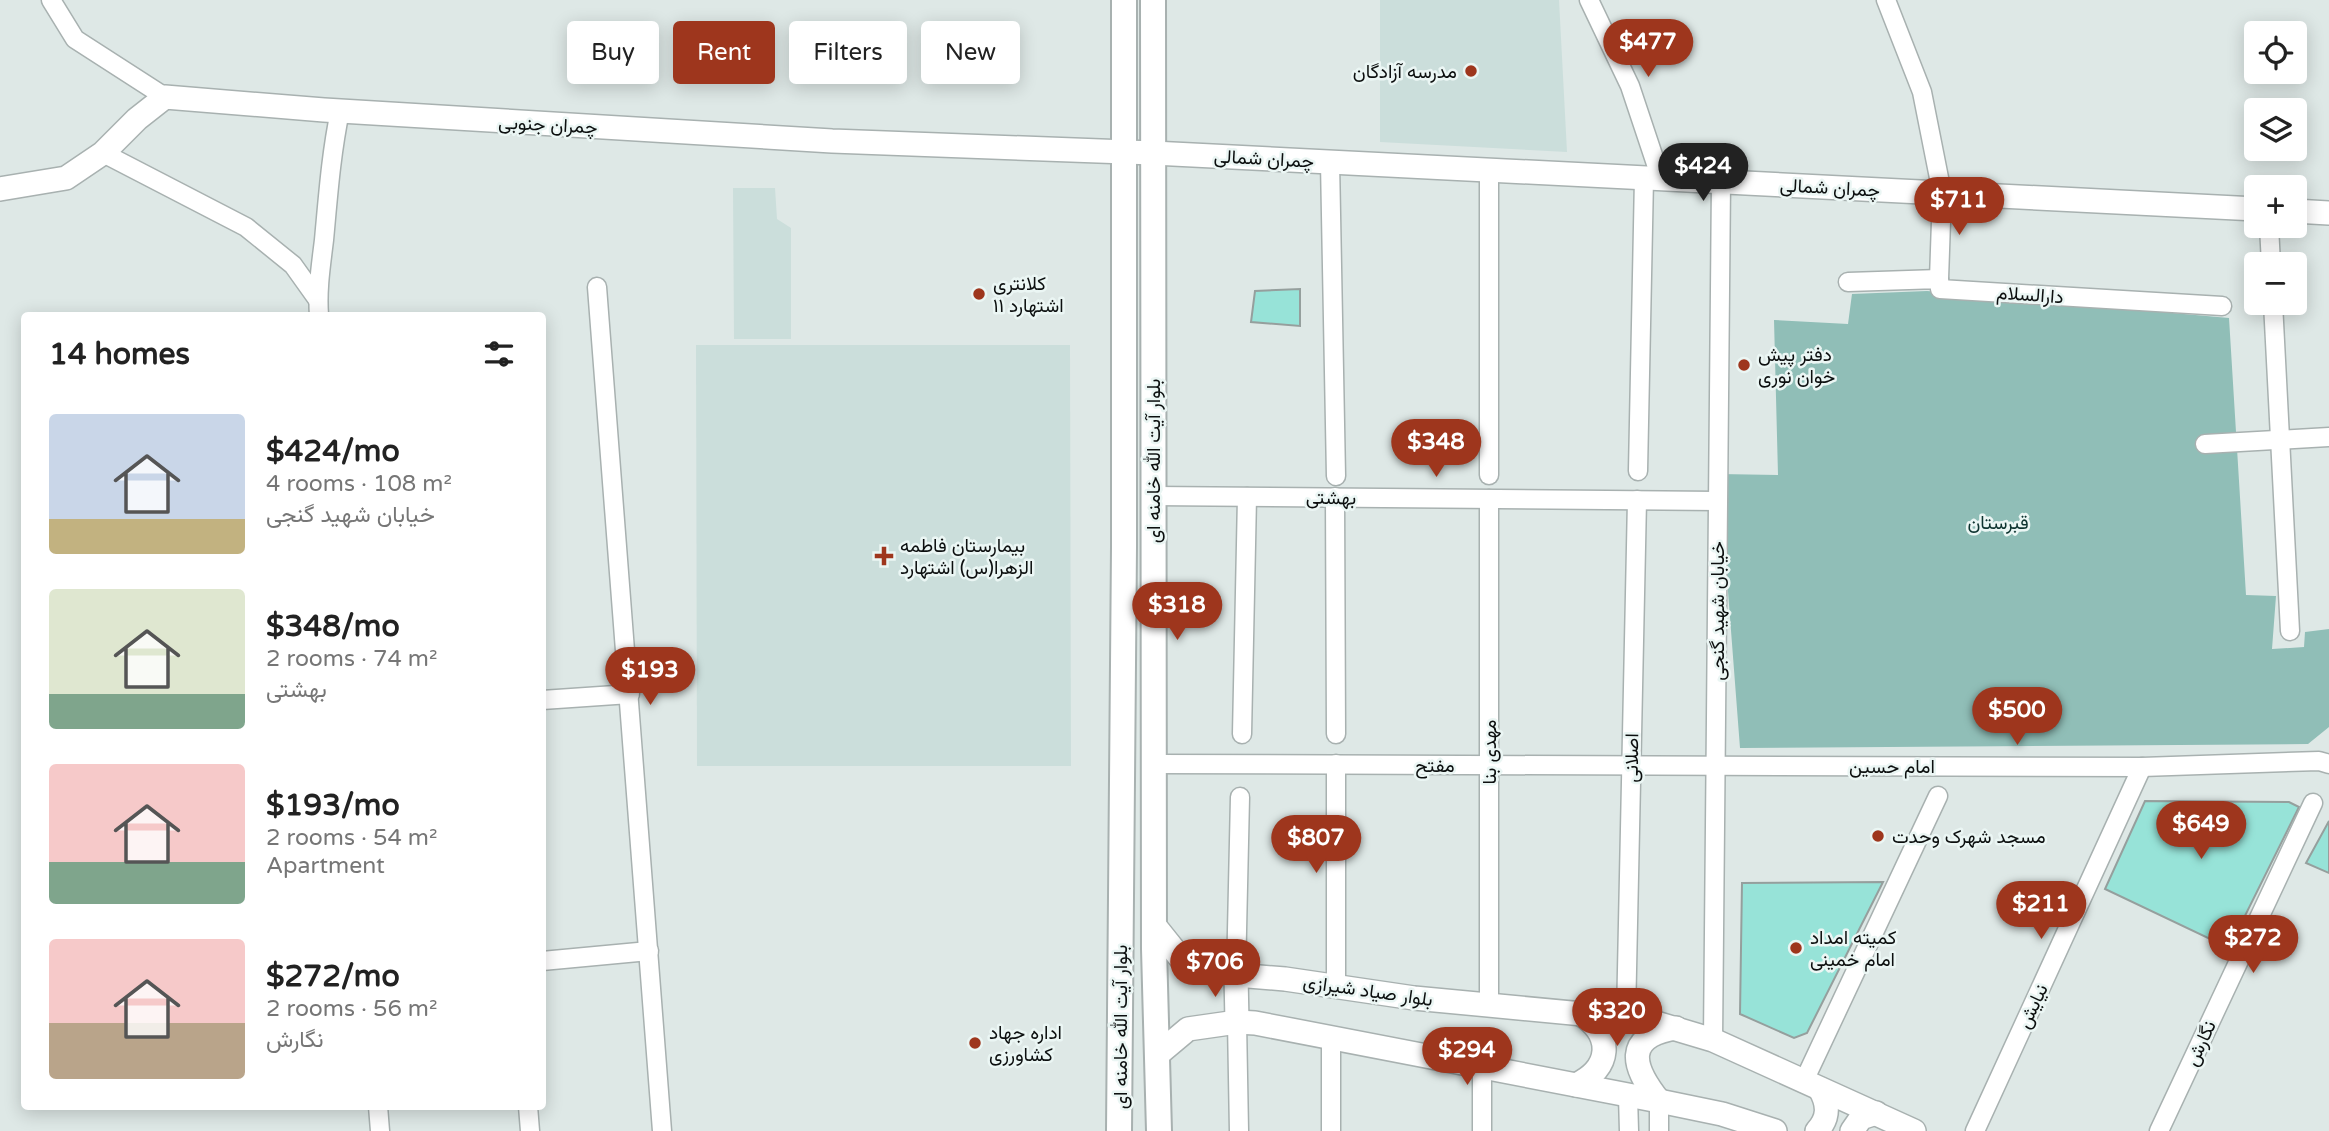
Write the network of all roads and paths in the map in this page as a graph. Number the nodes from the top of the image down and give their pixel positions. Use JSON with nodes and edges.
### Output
{"nodes":[{"id":1,"x":51,"y":0,"type":"edge"},
{"id":2,"x":1124,"y":0,"type":"edge"},
{"id":3,"x":1153,"y":0,"type":"edge"},
{"id":4,"x":1589,"y":0,"type":"edge"},
{"id":5,"x":1886,"y":0,"type":"edge"},
{"id":6,"x":165,"y":97,"type":"junction"},
{"id":7,"x":340,"y":111,"type":"junction"},
{"id":8,"x":1126,"y":152,"type":"junction"},
{"id":9,"x":103,"y":153,"type":"junction"},
{"id":10,"x":1153,"y":153,"type":"junction"},
{"id":11,"x":1330,"y":162,"type":"junction"},
{"id":12,"x":1489,"y":170,"type":"junction"},
{"id":13,"x":1652,"y":178,"type":"junction"},
{"id":14,"x":1721,"y":182,"type":"junction"},
{"id":15,"x":0,"y":189,"type":"edge"},
{"id":16,"x":1942,"y":193,"type":"junction"},
{"id":17,"x":2244,"y":208,"type":"edge"},
{"id":18,"x":2307,"y":212,"type":"edge"},
{"id":19,"x":2329,"y":213,"type":"edge"},
{"id":20,"x":1939,"y":279,"type":"junction"},
{"id":21,"x":1848,"y":282,"type":"dead end"},
{"id":22,"x":597,"y":286,"type":"dead end"},
{"id":23,"x":2222,"y":306,"type":"dead end"},
{"id":24,"x":318,"y":308,"type":"edge"},
{"id":25,"x":2274,"y":315,"type":"edge"},
{"id":26,"x":2329,"y":437,"type":"edge"},
{"id":27,"x":2280,"y":440,"type":"junction"},
{"id":28,"x":2205,"y":444,"type":"dead end"},
{"id":29,"x":1638,"y":471,"type":"dead end"},
{"id":30,"x":1489,"y":475,"type":"dead end"},
{"id":31,"x":1336,"y":477,"type":"dead end"},
{"id":32,"x":1153,"y":496,"type":"junction"},
{"id":33,"x":1247,"y":496,"type":"junction"},
{"id":34,"x":1335,"y":497,"type":"junction"},
{"id":35,"x":1489,"y":499,"type":"junction"},
{"id":36,"x":1637,"y":500,"type":"junction"},
{"id":37,"x":1718,"y":501,"type":"junction"},
{"id":38,"x":2290,"y":631,"type":"dead end"},
{"id":39,"x":630,"y":694,"type":"junction"},
{"id":40,"x":546,"y":700,"type":"edge"},
{"id":41,"x":1242,"y":734,"type":"dead end"},
{"id":42,"x":1336,"y":734,"type":"dead end"},
{"id":43,"x":2326,"y":759,"type":"edge"},
{"id":44,"x":1154,"y":764,"type":"junction"},
{"id":45,"x":1336,"y":764,"type":"junction"},
{"id":46,"x":1489,"y":765,"type":"junction"},
{"id":47,"x":1631,"y":765,"type":"junction"},
{"id":48,"x":1716,"y":765,"type":"junction"},
{"id":49,"x":2142,"y":767,"type":"junction"},
{"id":50,"x":1938,"y":796,"type":"dead end"},
{"id":51,"x":1240,"y":797,"type":"dead end"},
{"id":52,"x":2313,"y":803,"type":"dead end"},
{"id":53,"x":1154,"y":925,"type":"junction"},
{"id":54,"x":649,"y":951,"type":"junction"},
{"id":55,"x":546,"y":961,"type":"edge"},
{"id":56,"x":1236,"y":975,"type":"junction"},
{"id":57,"x":1336,"y":986,"type":"junction"},
{"id":58,"x":1489,"y":1005,"type":"junction"},
{"id":59,"x":1581,"y":1014,"type":"junction"},
{"id":60,"x":1626,"y":1017,"type":"junction"},
{"id":61,"x":1237,"y":1022,"type":"junction"},
{"id":62,"x":1676,"y":1028,"type":"junction"},
{"id":63,"x":1331,"y":1038,"type":"junction"},
{"id":64,"x":1713,"y":1040,"type":"junction"},
{"id":65,"x":1157,"y":1055,"type":"junction"},
{"id":66,"x":1482,"y":1068,"type":"junction"},
{"id":67,"x":1576,"y":1085,"type":"junction"},
{"id":68,"x":1812,"y":1085,"type":"junction"},
{"id":69,"x":1628,"y":1096,"type":"junction"},
{"id":70,"x":1659,"y":1101,"type":"junction"},
{"id":71,"x":378,"y":1110,"type":"edge"},
{"id":72,"x":528,"y":1110,"type":"edge"},
{"id":73,"x":1876,"y":1113,"type":"junction"},
{"id":74,"x":1721,"y":1123,"type":"edge"},
{"id":75,"x":1764,"y":1129,"type":"edge"},
{"id":76,"x":380,"y":1131,"type":"edge"},
{"id":77,"x":530,"y":1131,"type":"edge"},
{"id":78,"x":662,"y":1131,"type":"edge"},
{"id":79,"x":1119,"y":1131,"type":"edge"},
{"id":80,"x":1159,"y":1131,"type":"edge"},
{"id":81,"x":1239,"y":1131,"type":"edge"},
{"id":82,"x":1331,"y":1131,"type":"edge"},
{"id":83,"x":1482,"y":1131,"type":"edge"},
{"id":84,"x":1629,"y":1131,"type":"edge"},
{"id":85,"x":1659,"y":1131,"type":"edge"},
{"id":86,"x":1817,"y":1131,"type":"edge"},
{"id":87,"x":1852,"y":1131,"type":"edge"},
{"id":88,"x":1914,"y":1131,"type":"edge"},
{"id":89,"x":1975,"y":1131,"type":"edge"},
{"id":90,"x":2159,"y":1131,"type":"edge"}],
"edges":[{"from":1,"to":6,"type":"street"},
{"from":2,"to":8,"type":"main road","name":"بلوار آیت الله خامنه ای"},
{"from":3,"to":10,"type":"main road","name":"بلوار آیت الله خامنه ای"},
{"from":4,"to":13,"type":"street"},
{"from":5,"to":16,"type":"street"},
{"from":6,"to":7,"type":"street","name":"چمران جنوبی"},
{"from":6,"to":9,"type":"street"},
{"from":7,"to":8,"type":"street","name":"چمران جنوبی"},
{"from":7,"to":24,"type":"street"},
{"from":8,"to":10,"type":"street","name":"چمران جنوبی"},
{"from":8,"to":79,"type":"main road","name":"بلوار آیت الله خامنه ای"},
{"from":9,"to":15,"type":"street"},
{"from":9,"to":24,"type":"street"},
{"from":10,"to":11,"type":"street","name":"چمران شمالی"},
{"from":10,"to":32,"type":"main road","name":"بلوار آیت الله خامنه ای"},
{"from":11,"to":12,"type":"street","name":"چمران شمالی"},
{"from":11,"to":31,"type":"street"},
{"from":12,"to":13,"type":"street","name":"چمران شمالی"},
{"from":12,"to":30,"type":"street"},
{"from":13,"to":14,"type":"street","name":"چمران شمالی"},
{"from":13,"to":29,"type":"street"},
{"from":14,"to":16,"type":"street","name":"چمران شمالی"},
{"from":14,"to":37,"type":"street","name":"خیابان شهید گنجی"},
{"from":16,"to":17,"type":"street","name":"چمران شمالی"},
{"from":16,"to":20,"type":"street"},
{"from":18,"to":19,"type":"street"},
{"from":20,"to":21,"type":"street","name":"دارالسلام"},
{"from":20,"to":23,"type":"street","name":"دارالسلام"},
{"from":22,"to":39,"type":"street"},
{"from":25,"to":27,"type":"street"},
{"from":26,"to":27,"type":"street"},
{"from":27,"to":28,"type":"street"},
{"from":27,"to":38,"type":"street"},
{"from":32,"to":33,"type":"street","name":"بهشتی"},
{"from":32,"to":44,"type":"main road","name":"بلوار آیت الله خامنه ای"},
{"from":33,"to":34,"type":"street","name":"بهشتی"},
{"from":33,"to":41,"type":"street"},
{"from":34,"to":35,"type":"street","name":"بهشتی"},
{"from":34,"to":42,"type":"street"},
{"from":35,"to":36,"type":"street","name":"بهشتی"},
{"from":35,"to":46,"type":"street","name":"مهدی بنا"},
{"from":36,"to":37,"type":"street","name":"بهشتی"},
{"from":36,"to":47,"type":"street","name":"اصلانی"},
{"from":37,"to":48,"type":"street","name":"خیابان شهید گنجی"},
{"from":39,"to":40,"type":"street"},
{"from":39,"to":54,"type":"street"},
{"from":43,"to":49,"type":"street","name":"امام حسین"},
{"from":44,"to":45,"type":"street","name":"مفتح"},
{"from":44,"to":53,"type":"main road","name":"بلوار آیت الله خامنه ای"},
{"from":45,"to":46,"type":"street","name":"مفتح"},
{"from":45,"to":57,"type":"street"},
{"from":46,"to":47,"type":"street","name":"مفتح"},
{"from":46,"to":58,"type":"street","name":"مهدی بنا"},
{"from":47,"to":48,"type":"street","name":"مفتح"},
{"from":47,"to":60,"type":"street","name":"اصلانی"},
{"from":48,"to":49,"type":"street","name":"امام حسین"},
{"from":48,"to":64,"type":"street","name":"خیابان شهید گنجی"},
{"from":49,"to":89,"type":"street","name":"نیایش"},
{"from":50,"to":68,"type":"street"},
{"from":51,"to":56,"type":"street"},
{"from":52,"to":90,"type":"street","name":"نگارش"},
{"from":53,"to":56,"type":"street","name":"بلوار صیاد شیرازی"},
{"from":53,"to":65,"type":"main road","name":"بلوار آیت الله خامنه ای"},
{"from":54,"to":55,"type":"street"},
{"from":54,"to":78,"type":"street"},
{"from":56,"to":57,"type":"street","name":"بلوار صیاد شیرازی"},
{"from":56,"to":61,"type":"street"},
{"from":57,"to":58,"type":"street","name":"بلوار صیاد شیرازی"},
{"from":58,"to":59,"type":"street","name":"بلوار صیاد شیرازی"},
{"from":59,"to":60,"type":"street","name":"بلوار صیاد شیرازی"},
{"from":59,"to":67,"type":"street"},
{"from":60,"to":62,"type":"street","name":"بلوار صیاد شیرازی"},
{"from":61,"to":63,"type":"street"},
{"from":61,"to":65,"type":"street"},
{"from":61,"to":81,"type":"street"},
{"from":62,"to":64,"type":"street","name":"بلوار صیاد شیرازی"},
{"from":62,"to":70,"type":"street"},
{"from":63,"to":66,"type":"street"},
{"from":63,"to":82,"type":"street"},
{"from":64,"to":68,"type":"street","name":"بلوار صیاد شیرازی"},
{"from":65,"to":80,"type":"main road","name":"بلوار آیت الله خامنه ای"},
{"from":66,"to":67,"type":"street"},
{"from":66,"to":83,"type":"street"},
{"from":67,"to":69,"type":"street"},
{"from":68,"to":73,"type":"street","name":"بلوار صیاد شیرازی"},
{"from":68,"to":86,"type":"street"},
{"from":69,"to":70,"type":"street"},
{"from":69,"to":84,"type":"street"},
{"from":70,"to":74,"type":"street"},
{"from":70,"to":85,"type":"street"},
{"from":71,"to":76,"type":"street"},
{"from":72,"to":77,"type":"street"},
{"from":73,"to":87,"type":"street"},
{"from":73,"to":88,"type":"street","name":"بلوار صیاد شیرازی"},
{"from":74,"to":75,"type":"street"}]}
